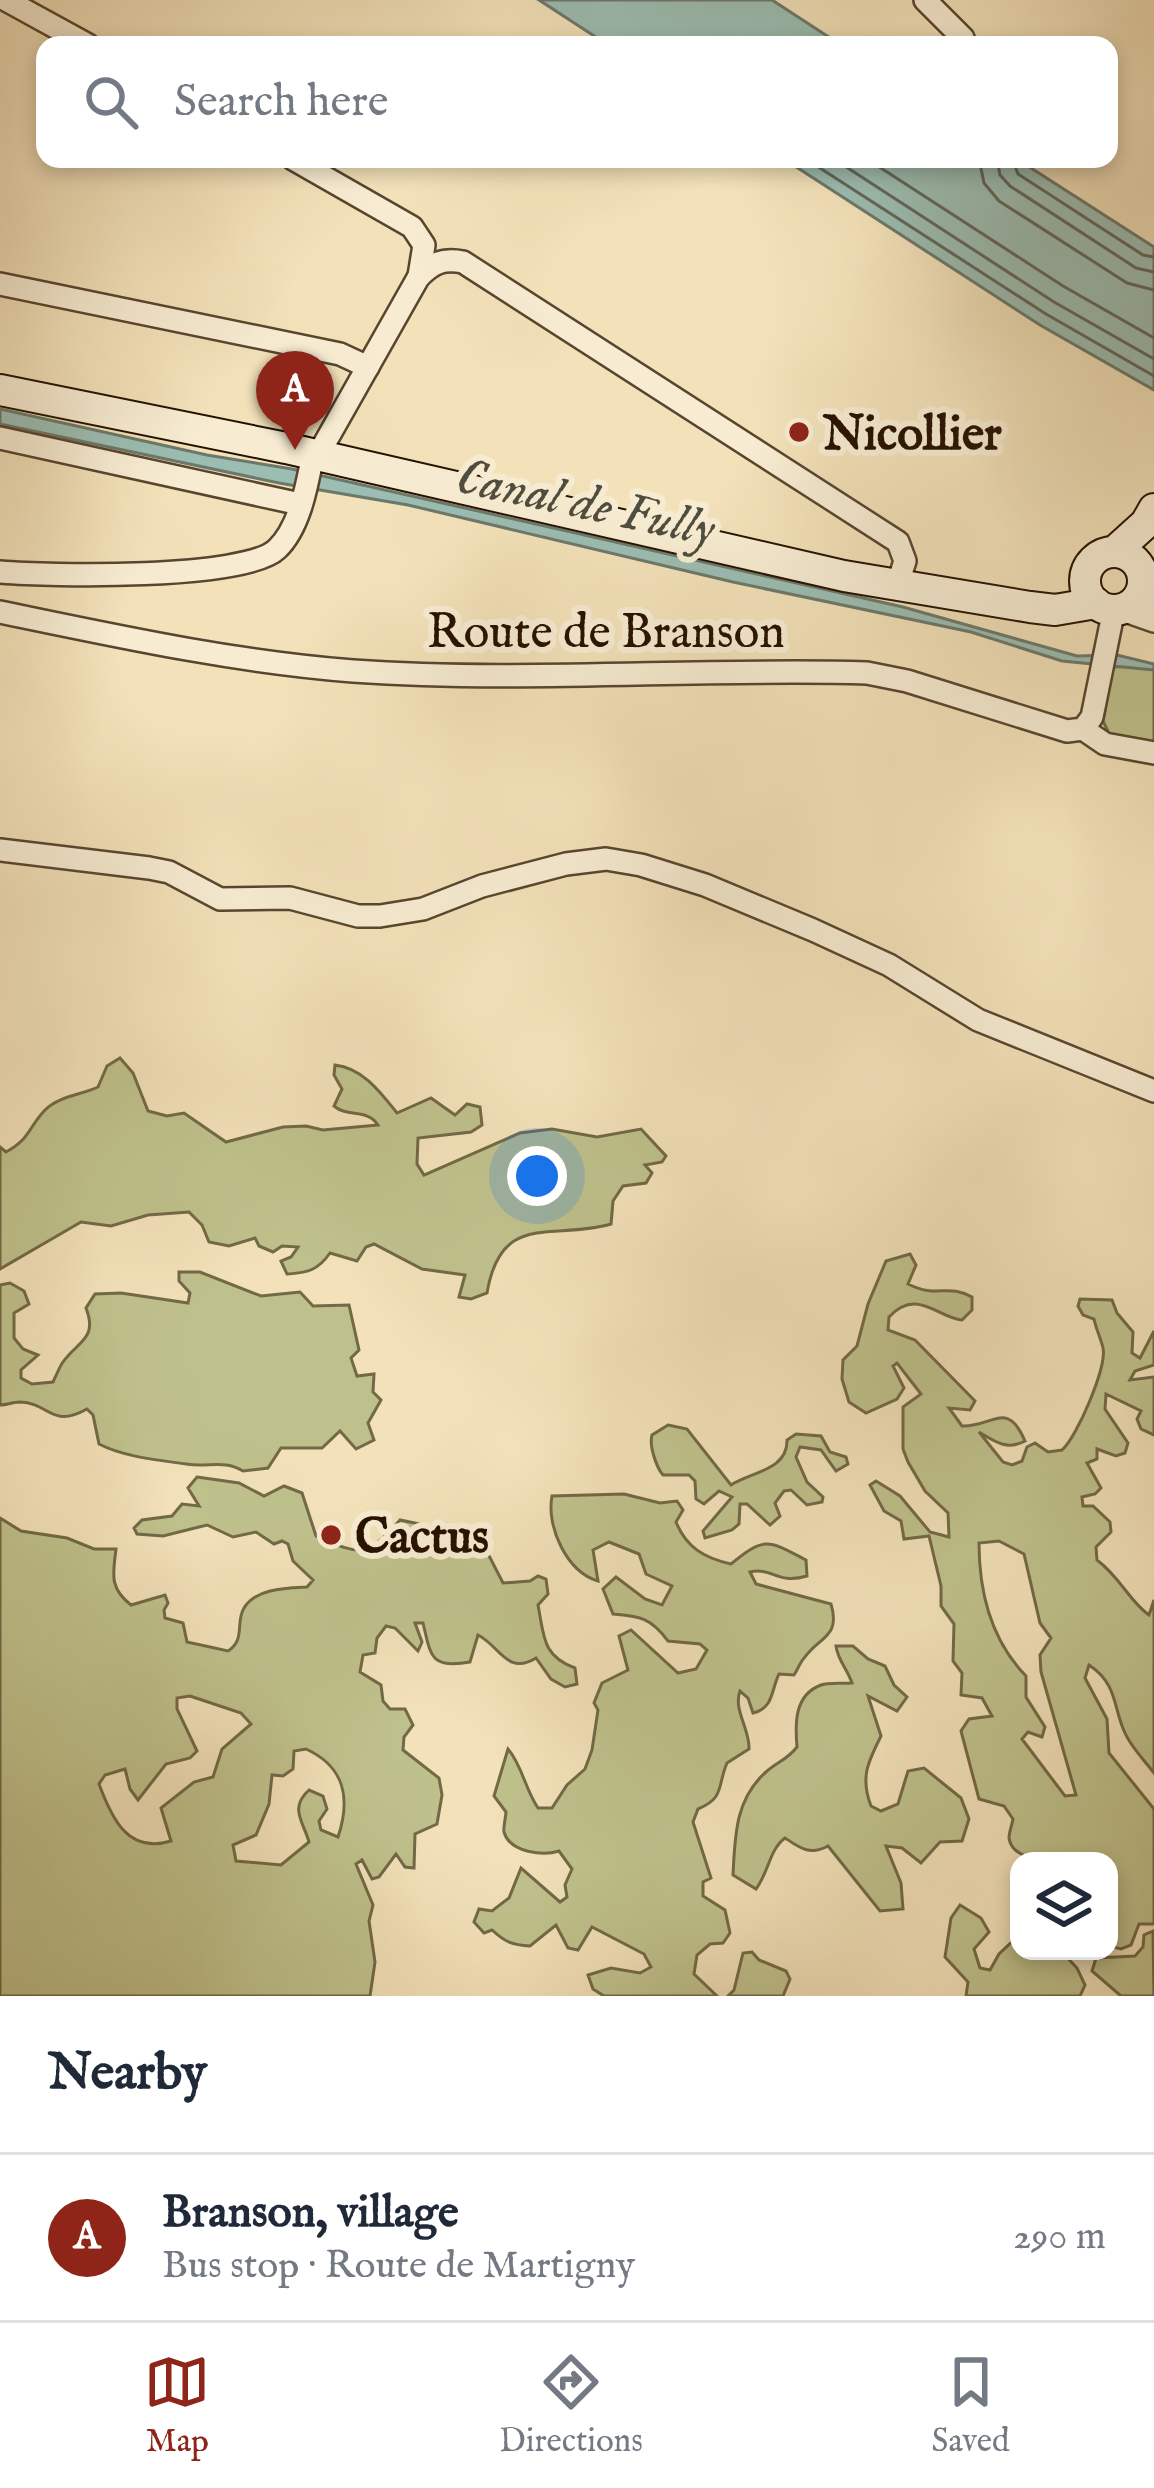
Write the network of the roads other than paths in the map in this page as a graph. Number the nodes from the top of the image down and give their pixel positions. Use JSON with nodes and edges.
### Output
{"nodes":[{"id":1,"x":6,"y":0,"type":"edge"},
{"id":2,"x":925,"y":0,"type":"edge"},
{"id":3,"x":72,"y":36,"type":"edge"},
{"id":4,"x":958,"y":36,"type":"edge"},
{"id":5,"x":309,"y":168,"type":"edge"},
{"id":6,"x":418,"y":278,"type":"junction"},
{"id":7,"x":0,"y":284,"type":"edge"},
{"id":8,"x":368,"y":367,"type":"junction"},
{"id":9,"x":0,"y":390,"type":"edge"},
{"id":10,"x":0,"y":438,"type":"edge"},
{"id":11,"x":314,"y":459,"type":"junction"},
{"id":12,"x":301,"y":500,"type":"junction"},
{"id":13,"x":1150,"y":516,"type":"edge"},
{"id":14,"x":0,"y":572,"type":"edge"},
{"id":15,"x":897,"y":586,"type":"junction"},
{"id":16,"x":1119,"y":594,"type":"edge"},
{"id":17,"x":0,"y":612,"type":"edge"},
{"id":18,"x":1154,"y":621,"type":"edge"},
{"id":19,"x":1083,"y":729,"type":"junction"},
{"id":20,"x":1154,"y":753,"type":"edge"},
{"id":21,"x":0,"y":850,"type":"edge"},
{"id":22,"x":1154,"y":1091,"type":"edge"}],
"edges":[{"from":1,"to":3,"type":"street"},
{"from":2,"to":4,"type":"street"},
{"from":5,"to":6,"type":"street"},
{"from":6,"to":8,"type":"street"},
{"from":6,"to":15,"type":"street"},
{"from":7,"to":8,"type":"street"},
{"from":8,"to":11,"type":"street"},
{"from":9,"to":11,"type":"main road"},
{"from":10,"to":12,"type":"street"},
{"from":11,"to":12,"type":"street"},
{"from":11,"to":15,"type":"main road"},
{"from":12,"to":14,"type":"street"},
{"from":13,"to":16,"type":"main road"},
{"from":15,"to":16,"type":"main road"},
{"from":16,"to":18,"type":"street"},
{"from":16,"to":19,"type":"street"},
{"from":17,"to":19,"type":"street","name":"Route de Branson"},
{"from":19,"to":20,"type":"street","name":"Route de Branson"},
{"from":21,"to":22,"type":"street"}]}
